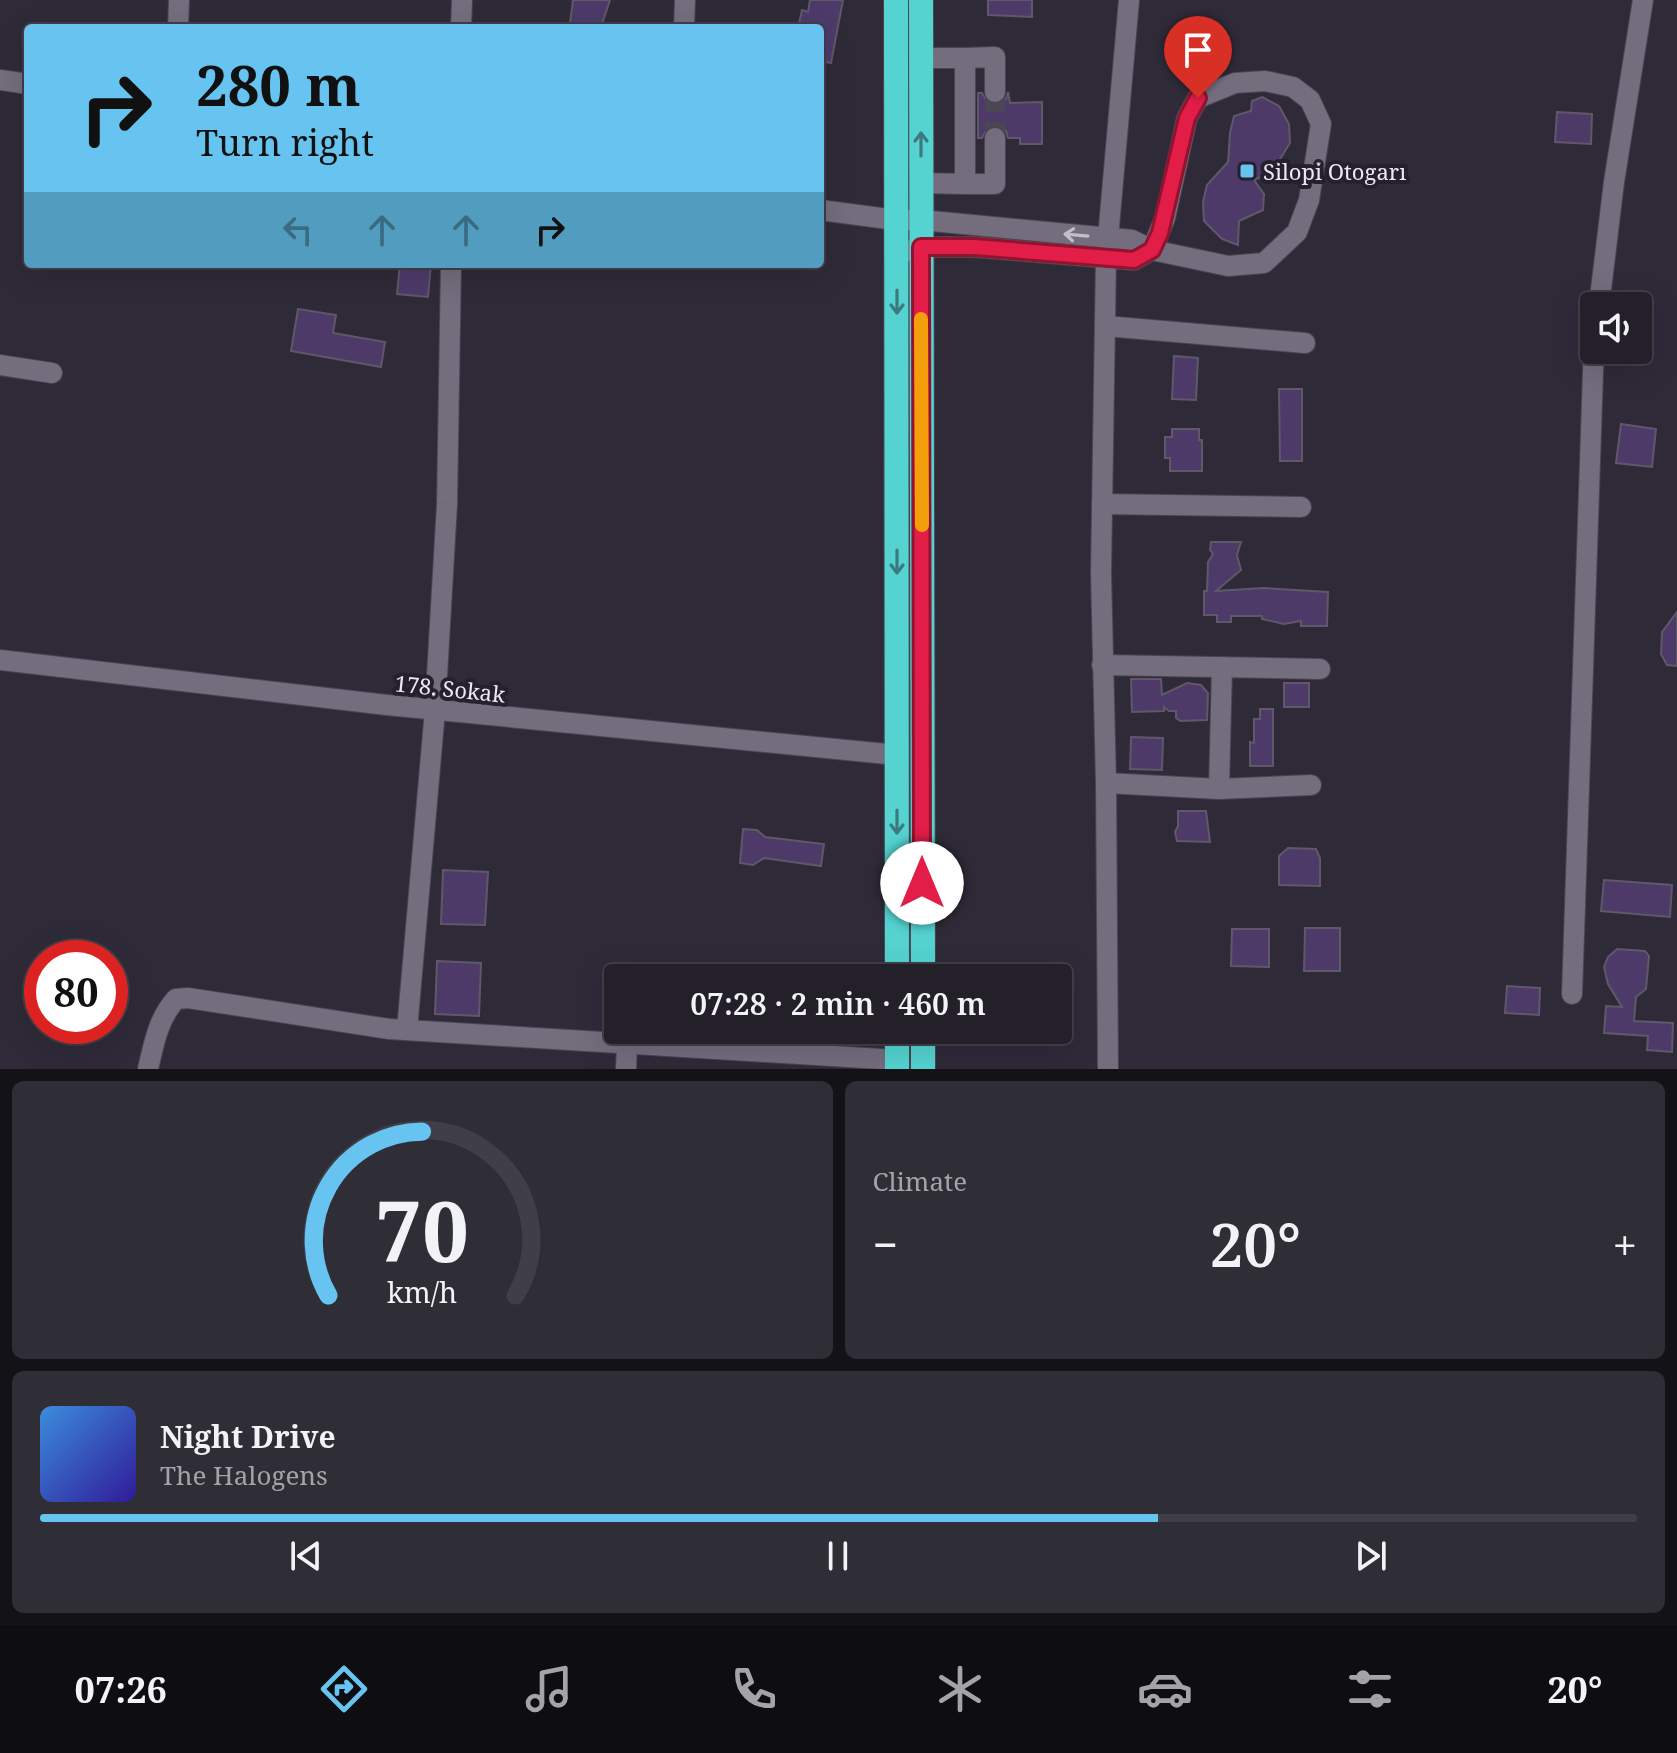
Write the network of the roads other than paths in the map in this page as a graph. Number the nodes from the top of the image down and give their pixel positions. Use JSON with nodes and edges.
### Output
{"nodes":[{"id":1,"x":179,"y":0,"type":"edge"},
{"id":2,"x":462,"y":0,"type":"edge"},
{"id":3,"x":685,"y":0,"type":"edge"},
{"id":4,"x":896,"y":0,"type":"edge"},
{"id":5,"x":921,"y":0,"type":"edge"},
{"id":6,"x":1129,"y":0,"type":"edge"},
{"id":7,"x":1643,"y":0,"type":"edge"},
{"id":8,"x":178,"y":24,"type":"edge"},
{"id":9,"x":461,"y":24,"type":"edge"},
{"id":10,"x":684,"y":24,"type":"edge"},
{"id":11,"x":921,"y":58,"type":"junction"},
{"id":12,"x":965,"y":58,"type":"junction"},
{"id":13,"x":0,"y":80,"type":"edge"},
{"id":14,"x":24,"y":83,"type":"edge"},
{"id":15,"x":995,"y":92,"type":"tunnel mouth"},
{"id":16,"x":995,"y":138,"type":"tunnel mouth"},
{"id":17,"x":921,"y":183,"type":"junction"},
{"id":18,"x":965,"y":184,"type":"junction"},
{"id":19,"x":824,"y":211,"type":"edge"},
{"id":20,"x":896,"y":220,"type":"junction"},
{"id":21,"x":921,"y":220,"type":"junction"},
{"id":22,"x":921,"y":247,"type":"junction"},
{"id":23,"x":1107,"y":247,"type":"junction"},
{"id":24,"x":1152,"y":250,"type":"junction"},
{"id":25,"x":897,"y":253,"type":"junction"},
{"id":26,"x":451,"y":268,"type":"edge"},
{"id":27,"x":1601,"y":292,"type":"edge"},
{"id":28,"x":1105,"y":326,"type":"junction"},
{"id":29,"x":1305,"y":343,"type":"dead end"},
{"id":30,"x":1593,"y":364,"type":"edge"},
{"id":31,"x":0,"y":365,"type":"edge"},
{"id":32,"x":52,"y":373,"type":"dead end"},
{"id":33,"x":1102,"y":504,"type":"junction"},
{"id":34,"x":1301,"y":507,"type":"dead end"},
{"id":35,"x":0,"y":660,"type":"edge"},
{"id":36,"x":1102,"y":665,"type":"junction"},
{"id":37,"x":1222,"y":667,"type":"junction"},
{"id":38,"x":1320,"y":669,"type":"dead end"},
{"id":39,"x":435,"y":710,"type":"junction"},
{"id":40,"x":897,"y":755,"type":"junction"},
{"id":41,"x":1106,"y":783,"type":"junction"},
{"id":42,"x":1311,"y":785,"type":"dead end"},
{"id":43,"x":1219,"y":789,"type":"junction"},
{"id":44,"x":897,"y":964,"type":"edge"},
{"id":45,"x":923,"y":964,"type":"edge"},
{"id":46,"x":1572,"y":994,"type":"dead end"},
{"id":47,"x":407,"y":1030,"type":"junction"},
{"id":48,"x":923,"y":1044,"type":"edge"},
{"id":49,"x":627,"y":1045,"type":"junction"},
{"id":50,"x":736,"y":1060,"type":"edge"},
{"id":51,"x":897,"y":1064,"type":"edge"},
{"id":52,"x":148,"y":1069,"type":"edge"},
{"id":53,"x":626,"y":1069,"type":"edge"},
{"id":54,"x":923,"y":1069,"type":"edge"},
{"id":55,"x":1108,"y":1069,"type":"edge"}],
"edges":[{"from":1,"to":8,"type":"street"},
{"from":2,"to":9,"type":"street"},
{"from":3,"to":10,"type":"street"},
{"from":4,"to":20,"type":"highway"},
{"from":5,"to":11,"type":"highway"},
{"from":6,"to":23,"type":"street"},
{"from":7,"to":27,"type":"street"},
{"from":11,"to":12,"type":"street"},
{"from":17,"to":11,"type":"highway","one_way":true},
{"from":12,"to":15,"type":"street"},
{"from":12,"to":18,"type":"street"},
{"from":13,"to":14,"type":"street"},
{"from":16,"to":18,"type":"street"},
{"from":17,"to":18,"type":"street"},
{"from":17,"to":21,"type":"highway"},
{"from":19,"to":20,"type":"street"},
{"from":20,"to":21,"type":"street"},
{"from":20,"to":25,"type":"highway"},
{"from":21,"to":22,"type":"highway"},
{"from":23,"to":21,"type":"street","one_way":true},
{"from":22,"to":23,"type":"street"},
{"from":22,"to":25,"type":"street"},
{"from":22,"to":45,"type":"highway"},
{"from":23,"to":24,"type":"street"},
{"from":23,"to":28,"type":"street"},
{"from":24,"to":24,"type":"street"},
{"from":25,"to":40,"type":"highway","one_way":true},
{"from":26,"to":39,"type":"street"},
{"from":28,"to":29,"type":"street"},
{"from":28,"to":33,"type":"street"},
{"from":30,"to":46,"type":"street"},
{"from":31,"to":32,"type":"street"},
{"from":33,"to":34,"type":"street"},
{"from":33,"to":36,"type":"street"},
{"from":35,"to":39,"type":"street","name":"178. Sokak"},
{"from":36,"to":37,"type":"street"},
{"from":36,"to":41,"type":"street"},
{"from":37,"to":38,"type":"street"},
{"from":37,"to":43,"type":"street"},
{"from":39,"to":40,"type":"street","name":"178. Sokak"},
{"from":39,"to":47,"type":"street"},
{"from":40,"to":44,"type":"highway","one_way":true},
{"from":41,"to":43,"type":"street"},
{"from":41,"to":55,"type":"street"},
{"from":42,"to":43,"type":"street"},
{"from":47,"to":49,"type":"street"},
{"from":47,"to":52,"type":"street"},
{"from":48,"to":54,"type":"highway"},
{"from":49,"to":50,"type":"street"},
{"from":49,"to":53,"type":"street"},
{"from":50,"to":51,"type":"street"}]}
